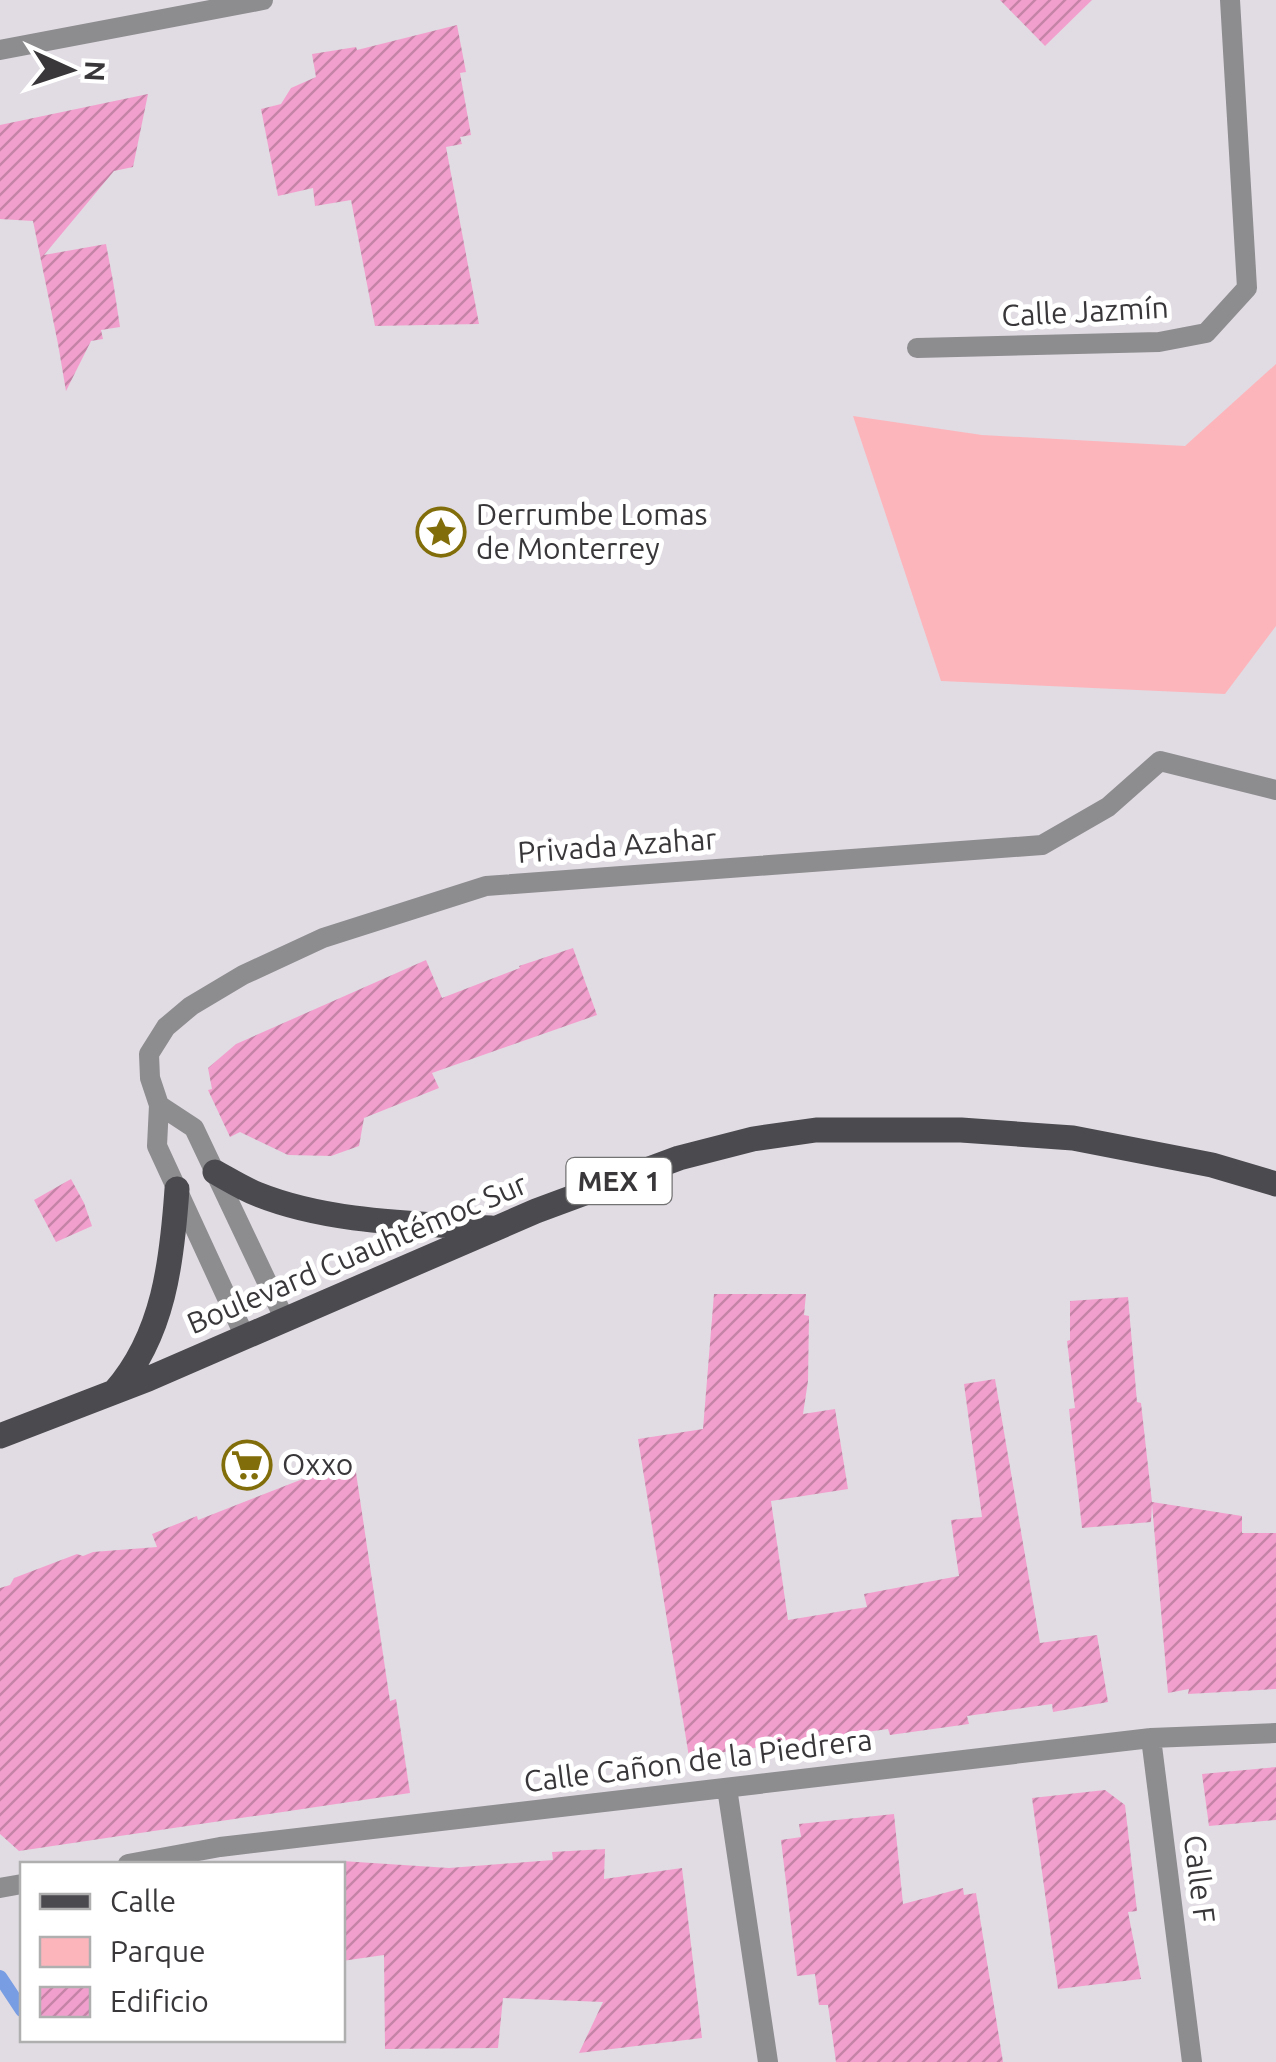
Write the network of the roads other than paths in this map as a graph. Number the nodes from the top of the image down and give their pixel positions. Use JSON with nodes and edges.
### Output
{"nodes":[{"id":1,"x":264,"y":0,"type":"edge"},
{"id":2,"x":1230,"y":0,"type":"edge"},
{"id":3,"x":0,"y":50,"type":"edge"},
{"id":4,"x":917,"y":348,"type":"dead end"},
{"id":5,"x":1276,"y":790,"type":"edge"},
{"id":6,"x":159,"y":1104,"type":"junction"},
{"id":7,"x":215,"y":1172,"type":"junction"},
{"id":8,"x":1276,"y":1184,"type":"edge"},
{"id":9,"x":177,"y":1190,"type":"junction"},
{"id":10,"x":496,"y":1229,"type":"junction"},
{"id":11,"x":285,"y":1320,"type":"junction"},
{"id":12,"x":245,"y":1337,"type":"junction"},
{"id":13,"x":114,"y":1392,"type":"junction"},
{"id":14,"x":0,"y":1436,"type":"edge"},
{"id":15,"x":1276,"y":1732,"type":"edge"},
{"id":16,"x":1151,"y":1738,"type":"junction"},
{"id":17,"x":727,"y":1788,"type":"junction"},
{"id":18,"x":140,"y":1862,"type":"edge"},
{"id":19,"x":768,"y":2062,"type":"edge"},
{"id":20,"x":1192,"y":2062,"type":"edge"}],
"edges":[{"from":1,"to":3,"type":"street"},
{"from":2,"to":4,"type":"street","name":"Calle Jazmín"},
{"from":5,"to":6,"type":"street","name":"Privada Azahar"},
{"from":6,"to":7,"type":"street"},
{"from":6,"to":9,"type":"street","name":"Privada Azahar"},
{"from":7,"to":10,"type":"main road"},
{"from":7,"to":11,"type":"street"},
{"from":8,"to":10,"type":"main road","name":"Boulevard Cuauhtémoc Sur","number":"MEX 1"},
{"from":9,"to":12,"type":"street","name":"Privada Azahar"},
{"from":9,"to":13,"type":"main road"},
{"from":10,"to":11,"type":"main road","name":"Boulevard Cuauhtémoc Sur","number":"MEX 1"},
{"from":11,"to":12,"type":"main road","name":"Boulevard Cuauhtémoc Sur","number":"MEX 1"},
{"from":12,"to":13,"type":"main road","name":"Boulevard Cuauhtémoc Sur","number":"MEX 1"},
{"from":13,"to":14,"type":"main road","name":"Boulevard Cuauhtémoc Sur","number":"MEX 1"},
{"from":15,"to":16,"type":"street","name":"Calle Cañon de la Piedrera"},
{"from":16,"to":17,"type":"street","name":"Calle Cañon de la Piedrera"},
{"from":16,"to":20,"type":"street","name":"Calle F"},
{"from":17,"to":18,"type":"street","name":"Calle Cañon de la Piedrera"},
{"from":17,"to":19,"type":"street"}]}
